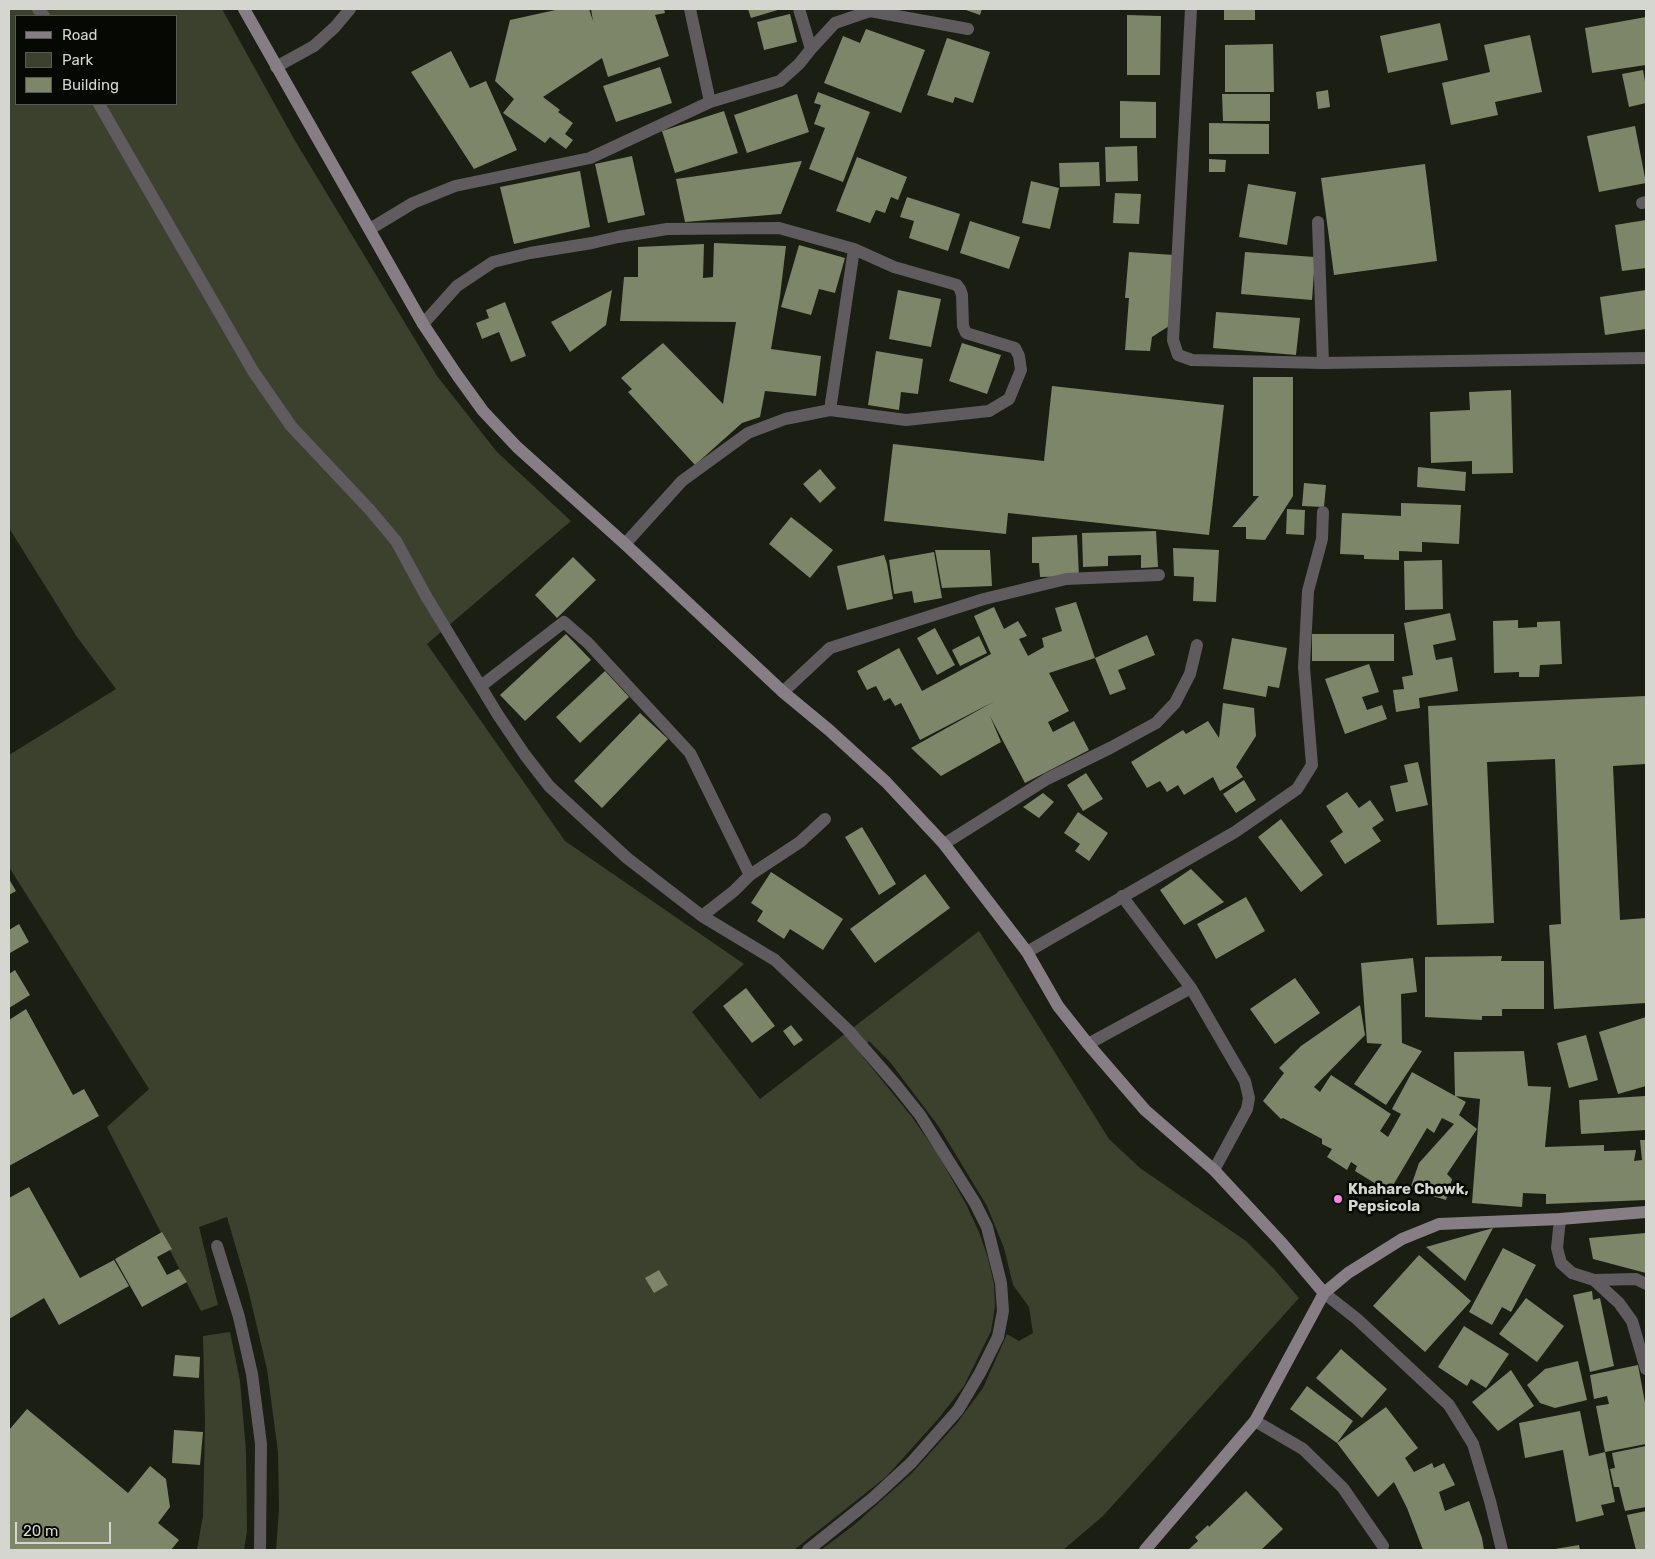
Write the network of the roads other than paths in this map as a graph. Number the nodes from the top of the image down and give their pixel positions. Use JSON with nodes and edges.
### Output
{"nodes":[{"id":1,"x":244,"y":9,"type":"edge"},
{"id":2,"x":350,"y":9,"type":"edge"},
{"id":3,"x":690,"y":9,"type":"edge"},
{"id":4,"x":799,"y":9,"type":"edge"},
{"id":5,"x":1191,"y":9,"type":"edge"},
{"id":6,"x":968,"y":29,"type":"dead end"},
{"id":7,"x":811,"y":49,"type":"junction"},
{"id":8,"x":276,"y":67,"type":"junction"},
{"id":9,"x":710,"y":102,"type":"junction"},
{"id":10,"x":100,"y":105,"type":"edge"},
{"id":11,"x":1318,"y":222,"type":"dead end"},
{"id":12,"x":370,"y":229,"type":"junction"},
{"id":13,"x":854,"y":249,"type":"junction"},
{"id":14,"x":423,"y":324,"type":"junction"},
{"id":15,"x":1646,"y":358,"type":"edge"},
{"id":16,"x":1323,"y":362,"type":"junction"},
{"id":17,"x":830,"y":410,"type":"junction"},
{"id":18,"x":1323,"y":512,"type":"dead end"},
{"id":19,"x":625,"y":544,"type":"junction"},
{"id":20,"x":1159,"y":575,"type":"dead end"},
{"id":21,"x":1197,"y":645,"type":"dead end"},
{"id":22,"x":481,"y":686,"type":"junction"},
{"id":23,"x":783,"y":692,"type":"junction"},
{"id":24,"x":825,"y":819,"type":"dead end"},
{"id":25,"x":944,"y":844,"type":"junction"},
{"id":26,"x":750,"y":875,"type":"junction"},
{"id":27,"x":1122,"y":896,"type":"junction"},
{"id":28,"x":702,"y":916,"type":"junction"},
{"id":29,"x":1027,"y":952,"type":"junction"},
{"id":30,"x":1192,"y":988,"type":"junction"},
{"id":31,"x":1088,"y":1044,"type":"junction"},
{"id":32,"x":1214,"y":1170,"type":"junction"},
{"id":33,"x":1646,"y":1212,"type":"edge"},
{"id":34,"x":1560,"y":1218,"type":"junction"},
{"id":35,"x":217,"y":1246,"type":"dead end"},
{"id":36,"x":1594,"y":1280,"type":"junction"},
{"id":37,"x":1646,"y":1284,"type":"edge"},
{"id":38,"x":1324,"y":1293,"type":"junction"},
{"id":39,"x":1646,"y":1368,"type":"edge"},
{"id":40,"x":1255,"y":1421,"type":"junction"},
{"id":41,"x":1382,"y":1546,"type":"dead end"},
{"id":42,"x":260,"y":1550,"type":"edge"},
{"id":43,"x":808,"y":1550,"type":"edge"},
{"id":44,"x":1145,"y":1550,"type":"edge"},
{"id":45,"x":1502,"y":1550,"type":"edge"}],
"edges":[{"from":1,"to":8,"type":"main road"},
{"from":2,"to":8,"type":"street"},
{"from":3,"to":9,"type":"street"},
{"from":4,"to":7,"type":"street"},
{"from":5,"to":16,"type":"street"},
{"from":6,"to":7,"type":"street"},
{"from":7,"to":9,"type":"street"},
{"from":8,"to":12,"type":"main road"},
{"from":9,"to":12,"type":"street"},
{"from":10,"to":22,"type":"street"},
{"from":11,"to":16,"type":"street"},
{"from":12,"to":14,"type":"main road"},
{"from":13,"to":14,"type":"street"},
{"from":13,"to":17,"type":"street"},
{"from":13,"to":17,"type":"street"},
{"from":14,"to":19,"type":"main road"},
{"from":15,"to":16,"type":"street"},
{"from":17,"to":19,"type":"street"},
{"from":18,"to":27,"type":"street"},
{"from":19,"to":23,"type":"main road"},
{"from":20,"to":23,"type":"street"},
{"from":21,"to":25,"type":"street"},
{"from":22,"to":26,"type":"street"},
{"from":22,"to":28,"type":"street"},
{"from":23,"to":25,"type":"main road"},
{"from":24,"to":26,"type":"street"},
{"from":25,"to":29,"type":"main road"},
{"from":26,"to":28,"type":"street"},
{"from":27,"to":29,"type":"street"},
{"from":27,"to":30,"type":"street"},
{"from":28,"to":43,"type":"street"},
{"from":29,"to":31,"type":"main road"},
{"from":30,"to":31,"type":"street"},
{"from":30,"to":32,"type":"street"},
{"from":31,"to":32,"type":"main road"},
{"from":32,"to":38,"type":"main road"},
{"from":33,"to":34,"type":"main road"},
{"from":34,"to":36,"type":"street"},
{"from":34,"to":38,"type":"main road"},
{"from":35,"to":42,"type":"street"},
{"from":36,"to":37,"type":"street"},
{"from":36,"to":39,"type":"street"},
{"from":38,"to":40,"type":"main road"},
{"from":38,"to":45,"type":"street"},
{"from":40,"to":41,"type":"street"},
{"from":40,"to":44,"type":"main road"}]}
